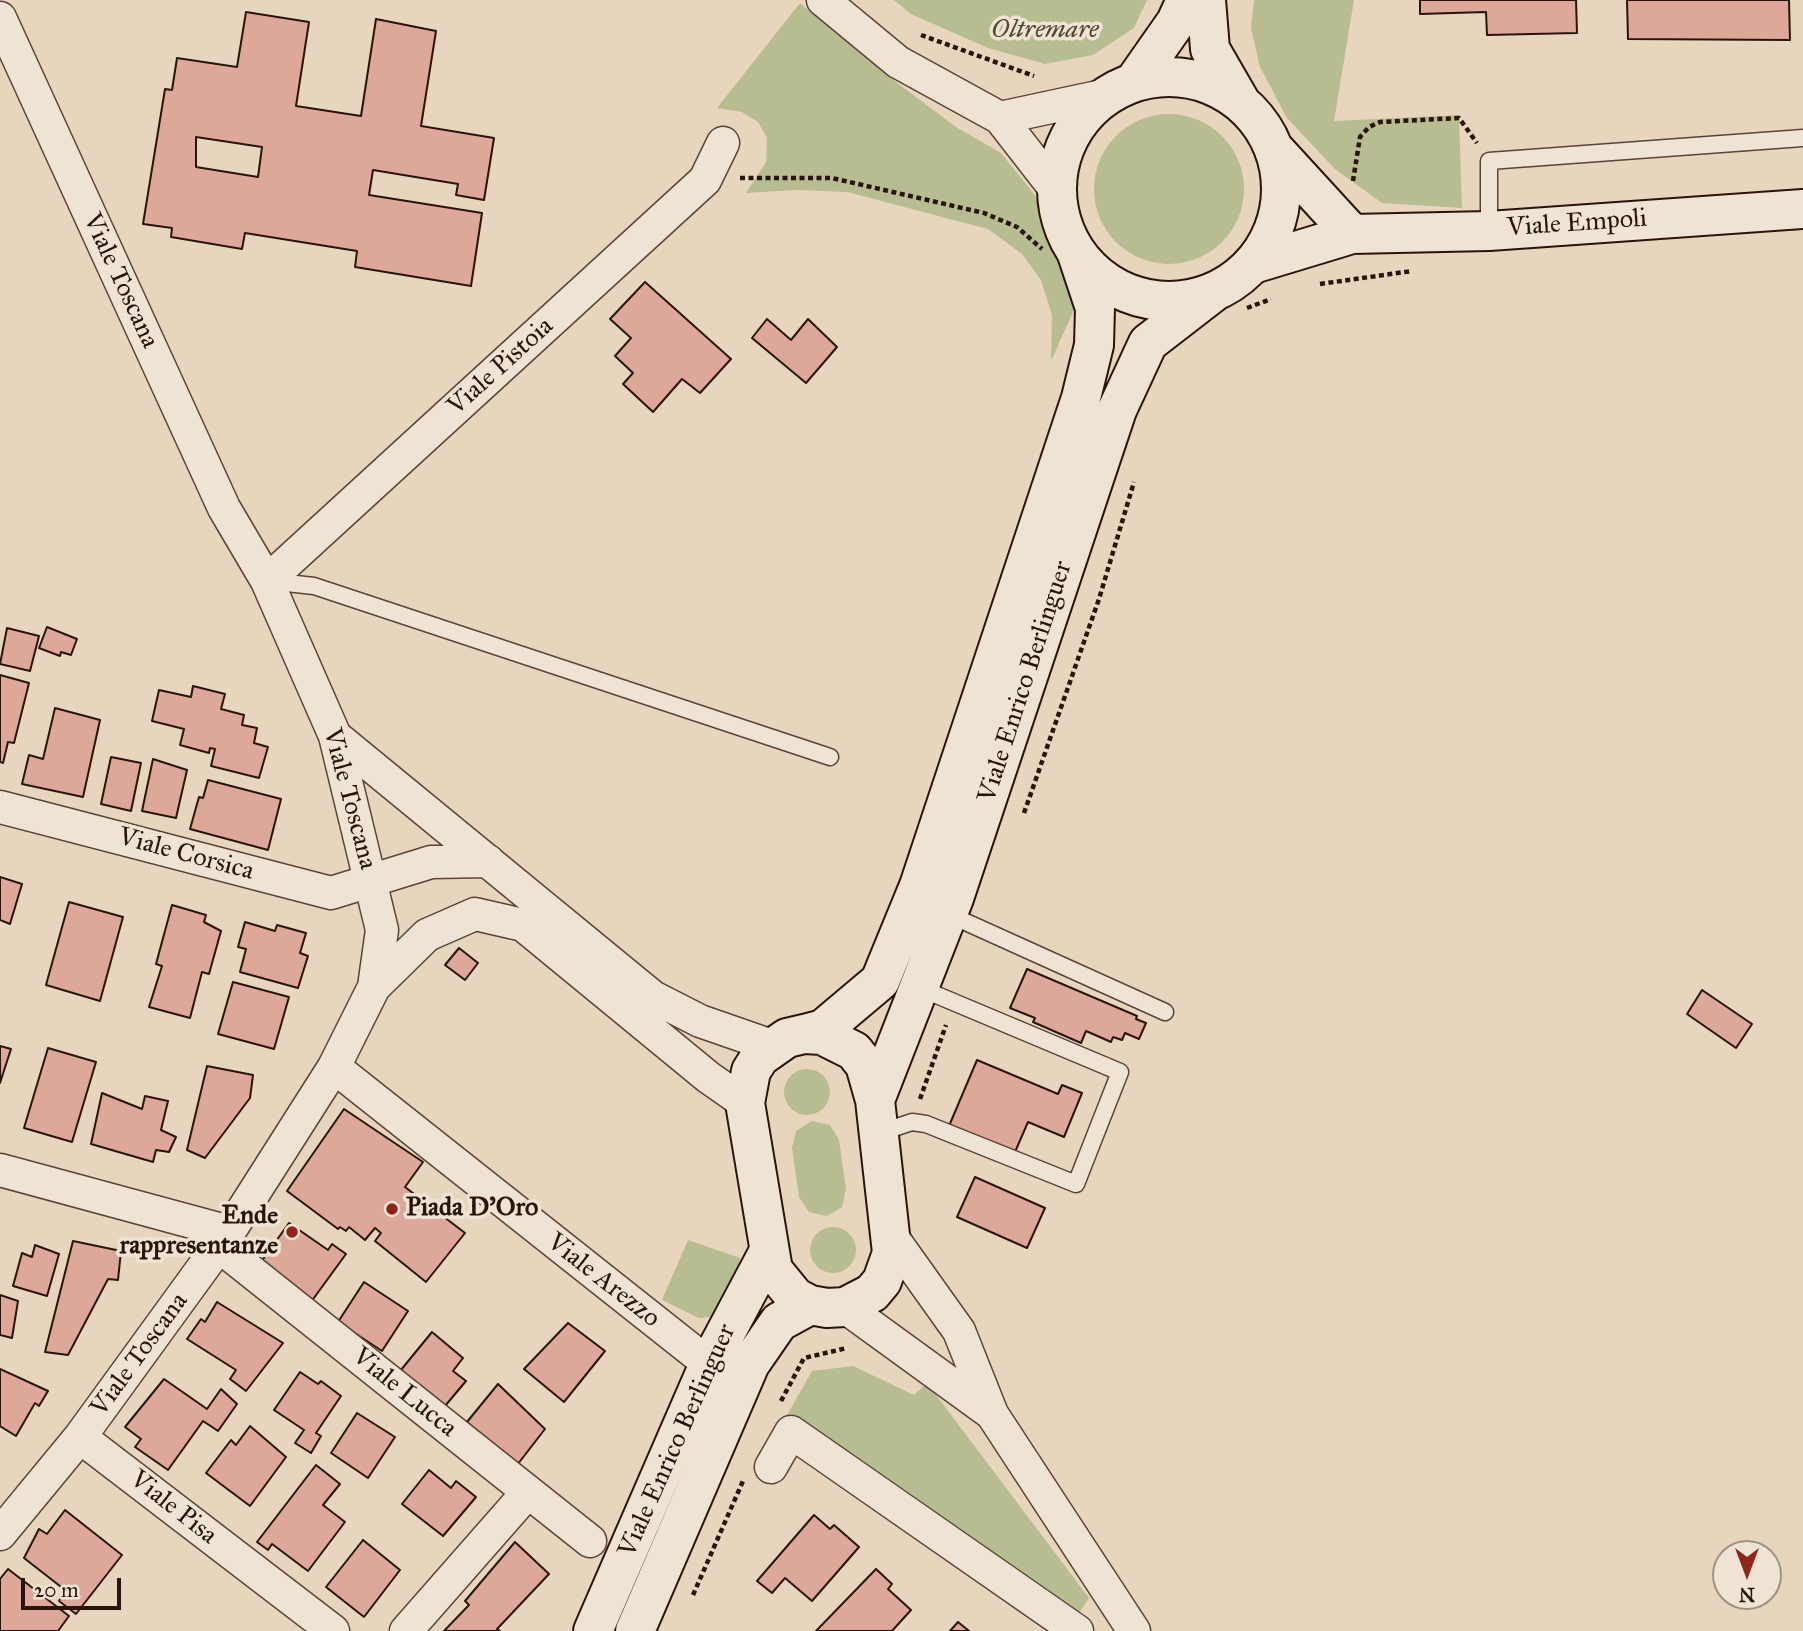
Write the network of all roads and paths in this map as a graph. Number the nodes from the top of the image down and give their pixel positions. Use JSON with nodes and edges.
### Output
{"nodes":[{"id":1,"x":823,"y":0,"type":"edge"},
{"id":2,"x":1186,"y":0,"type":"edge"},
{"id":3,"x":1206,"y":0,"type":"edge"},
{"id":4,"x":0,"y":18,"type":"edge"},
{"id":5,"x":918,"y":34,"type":"dead end"},
{"id":6,"x":1038,"y":78,"type":"dead end"},
{"id":7,"x":1120,"y":88,"type":"junction"},
{"id":8,"x":1240,"y":101,"type":"junction"},
{"id":9,"x":1000,"y":118,"type":"junction"},
{"id":10,"x":1803,"y":138,"type":"edge"},
{"id":11,"x":723,"y":144,"type":"dead end"},
{"id":12,"x":1275,"y":149,"type":"junction"},
{"id":13,"x":1489,"y":160,"type":"junction"},
{"id":14,"x":1343,"y":179,"type":"dead end"},
{"id":15,"x":705,"y":180,"type":"junction"},
{"id":16,"x":1056,"y":190,"type":"junction"},
{"id":17,"x":1803,"y":209,"type":"edge"},
{"id":18,"x":1489,"y":230,"type":"junction"},
{"id":19,"x":1352,"y":234,"type":"junction"},
{"id":20,"x":1061,"y":255,"type":"junction"},
{"id":21,"x":1253,"y":264,"type":"junction"},
{"id":22,"x":1336,"y":282,"type":"dead end"},
{"id":23,"x":1310,"y":286,"type":"dead end"},
{"id":24,"x":1275,"y":298,"type":"dead end"},
{"id":25,"x":1227,"y":301,"type":"junction"},
{"id":26,"x":1135,"y":480,"type":"dead end"},
{"id":27,"x":267,"y":581,"type":"junction"},
{"id":28,"x":335,"y":736,"type":"junction"},
{"id":29,"x":830,"y":757,"type":"dead end"},
{"id":30,"x":0,"y":807,"type":"edge"},
{"id":31,"x":1023,"y":815,"type":"dead end"},
{"id":32,"x":488,"y":861,"type":"junction"},
{"id":33,"x":371,"y":880,"type":"junction"},
{"id":34,"x":948,"y":914,"type":"junction"},
{"id":35,"x":374,"y":988,"type":"junction"},
{"id":36,"x":920,"y":988,"type":"junction"},
{"id":37,"x":954,"y":1003,"type":"junction"},
{"id":38,"x":1165,"y":1012,"type":"dead end"},
{"id":39,"x":788,"y":1040,"type":"junction"},
{"id":40,"x":334,"y":1068,"type":"junction"},
{"id":41,"x":745,"y":1103,"type":"junction"},
{"id":42,"x":889,"y":1118,"type":"junction"},
{"id":43,"x":0,"y":1170,"type":"edge"},
{"id":44,"x":892,"y":1237,"type":"junction"},
{"id":45,"x":224,"y":1239,"type":"junction"},
{"id":46,"x":768,"y":1253,"type":"junction"},
{"id":47,"x":827,"y":1306,"type":"junction"},
{"id":48,"x":849,"y":1348,"type":"dead end"},
{"id":49,"x":709,"y":1364,"type":"junction"},
{"id":50,"x":776,"y":1410,"type":"dead end"},
{"id":51,"x":992,"y":1414,"type":"junction"},
{"id":52,"x":80,"y":1437,"type":"junction"},
{"id":53,"x":760,"y":1469,"type":"joint"},
{"id":54,"x":528,"y":1493,"type":"junction"},
{"id":55,"x":0,"y":1534,"type":"edge"},
{"id":56,"x":590,"y":1541,"type":"dead end"},
{"id":57,"x":688,"y":1606,"type":"dead end"},
{"id":58,"x":333,"y":1631,"type":"edge"},
{"id":59,"x":406,"y":1631,"type":"edge"},
{"id":60,"x":593,"y":1631,"type":"edge"},
{"id":61,"x":635,"y":1631,"type":"edge"},
{"id":62,"x":1077,"y":1631,"type":"edge"},
{"id":63,"x":1134,"y":1631,"type":"edge"}],
"edges":[{"from":1,"to":9,"type":"street"},
{"from":2,"to":7,"type":"main road"},
{"from":3,"to":8,"type":"main road"},
{"from":4,"to":27,"type":"street","name":"Viale Toscana"},
{"from":5,"to":6,"type":"path"},
{"from":7,"to":8,"type":"main road"},
{"from":7,"to":9,"type":"street"},
{"from":7,"to":16,"type":"main road"},
{"from":8,"to":12,"type":"main road"},
{"from":9,"to":16,"type":"street"},
{"from":10,"to":13,"type":"lane"},
{"from":11,"to":15,"type":"street","name":"Viale Pistoia"},
{"from":12,"to":19,"type":"main road"},
{"from":12,"to":21,"type":"main road"},
{"from":13,"to":14,"type":"path"},
{"from":13,"to":18,"type":"lane"},
{"from":15,"to":20,"type":"path"},
{"from":15,"to":27,"type":"street","name":"Viale Pistoia"},
{"from":16,"to":20,"type":"main road"},
{"from":17,"to":18,"type":"main road","name":"Viale Empoli"},
{"from":18,"to":19,"type":"main road","name":"Viale Empoli"},
{"from":19,"to":21,"type":"main road","name":"Viale Empoli"},
{"from":20,"to":25,"type":"main road"},
{"from":20,"to":39,"type":"main road","name":"Viale Enrico Berlinguer"},
{"from":21,"to":25,"type":"main road"},
{"from":22,"to":23,"type":"path"},
{"from":24,"to":25,"type":"path"},
{"from":25,"to":34,"type":"main road","name":"Viale Enrico Berlinguer"},
{"from":26,"to":31,"type":"path"},
{"from":27,"to":28,"type":"street","name":"Viale Toscana"},
{"from":27,"to":29,"type":"lane"},
{"from":28,"to":32,"type":"street"},
{"from":28,"to":33,"type":"street","name":"Viale Toscana"},
{"from":30,"to":33,"type":"street","name":"Viale Corsica"},
{"from":32,"to":33,"type":"street"},
{"from":32,"to":39,"type":"street"},
{"from":33,"to":35,"type":"street","name":"Viale Toscana"},
{"from":34,"to":36,"type":"main road","name":"Viale Enrico Berlinguer"},
{"from":34,"to":38,"type":"lane"},
{"from":35,"to":40,"type":"street","name":"Viale Toscana"},
{"from":35,"to":41,"type":"street"},
{"from":36,"to":37,"type":"lane"},
{"from":36,"to":42,"type":"main road","name":"Viale Enrico Berlinguer"},
{"from":37,"to":42,"type":"path"},
{"from":37,"to":42,"type":"lane"},
{"from":39,"to":41,"type":"main road"},
{"from":39,"to":42,"type":"main road","name":"Viale Enrico Berlinguer"},
{"from":40,"to":45,"type":"street","name":"Viale Toscana"},
{"from":40,"to":49,"type":"street","name":"Viale Arezzo"},
{"from":41,"to":46,"type":"main road"},
{"from":42,"to":44,"type":"main road","name":"Viale Enrico Berlinguer"},
{"from":43,"to":45,"type":"street"},
{"from":44,"to":47,"type":"main road","name":"Viale Enrico Berlinguer"},
{"from":44,"to":51,"type":"street"},
{"from":45,"to":52,"type":"street","name":"Viale Toscana"},
{"from":45,"to":54,"type":"street","name":"Viale Lucca"},
{"from":46,"to":47,"type":"main road"},
{"from":46,"to":49,"type":"main road","name":"Viale Enrico Berlinguer"},
{"from":47,"to":51,"type":"street"},
{"from":47,"to":61,"type":"main road","name":"Viale Enrico Berlinguer"},
{"from":48,"to":50,"type":"path"},
{"from":49,"to":60,"type":"main road","name":"Viale Enrico Berlinguer"},
{"from":51,"to":63,"type":"street"},
{"from":52,"to":55,"type":"street","name":"Viale Toscana"},
{"from":52,"to":58,"type":"street","name":"Viale Pisa"},
{"from":53,"to":57,"type":"path"},
{"from":53,"to":62,"type":"street"},
{"from":54,"to":56,"type":"street","name":"Viale Lucca"},
{"from":54,"to":59,"type":"street"}]}
